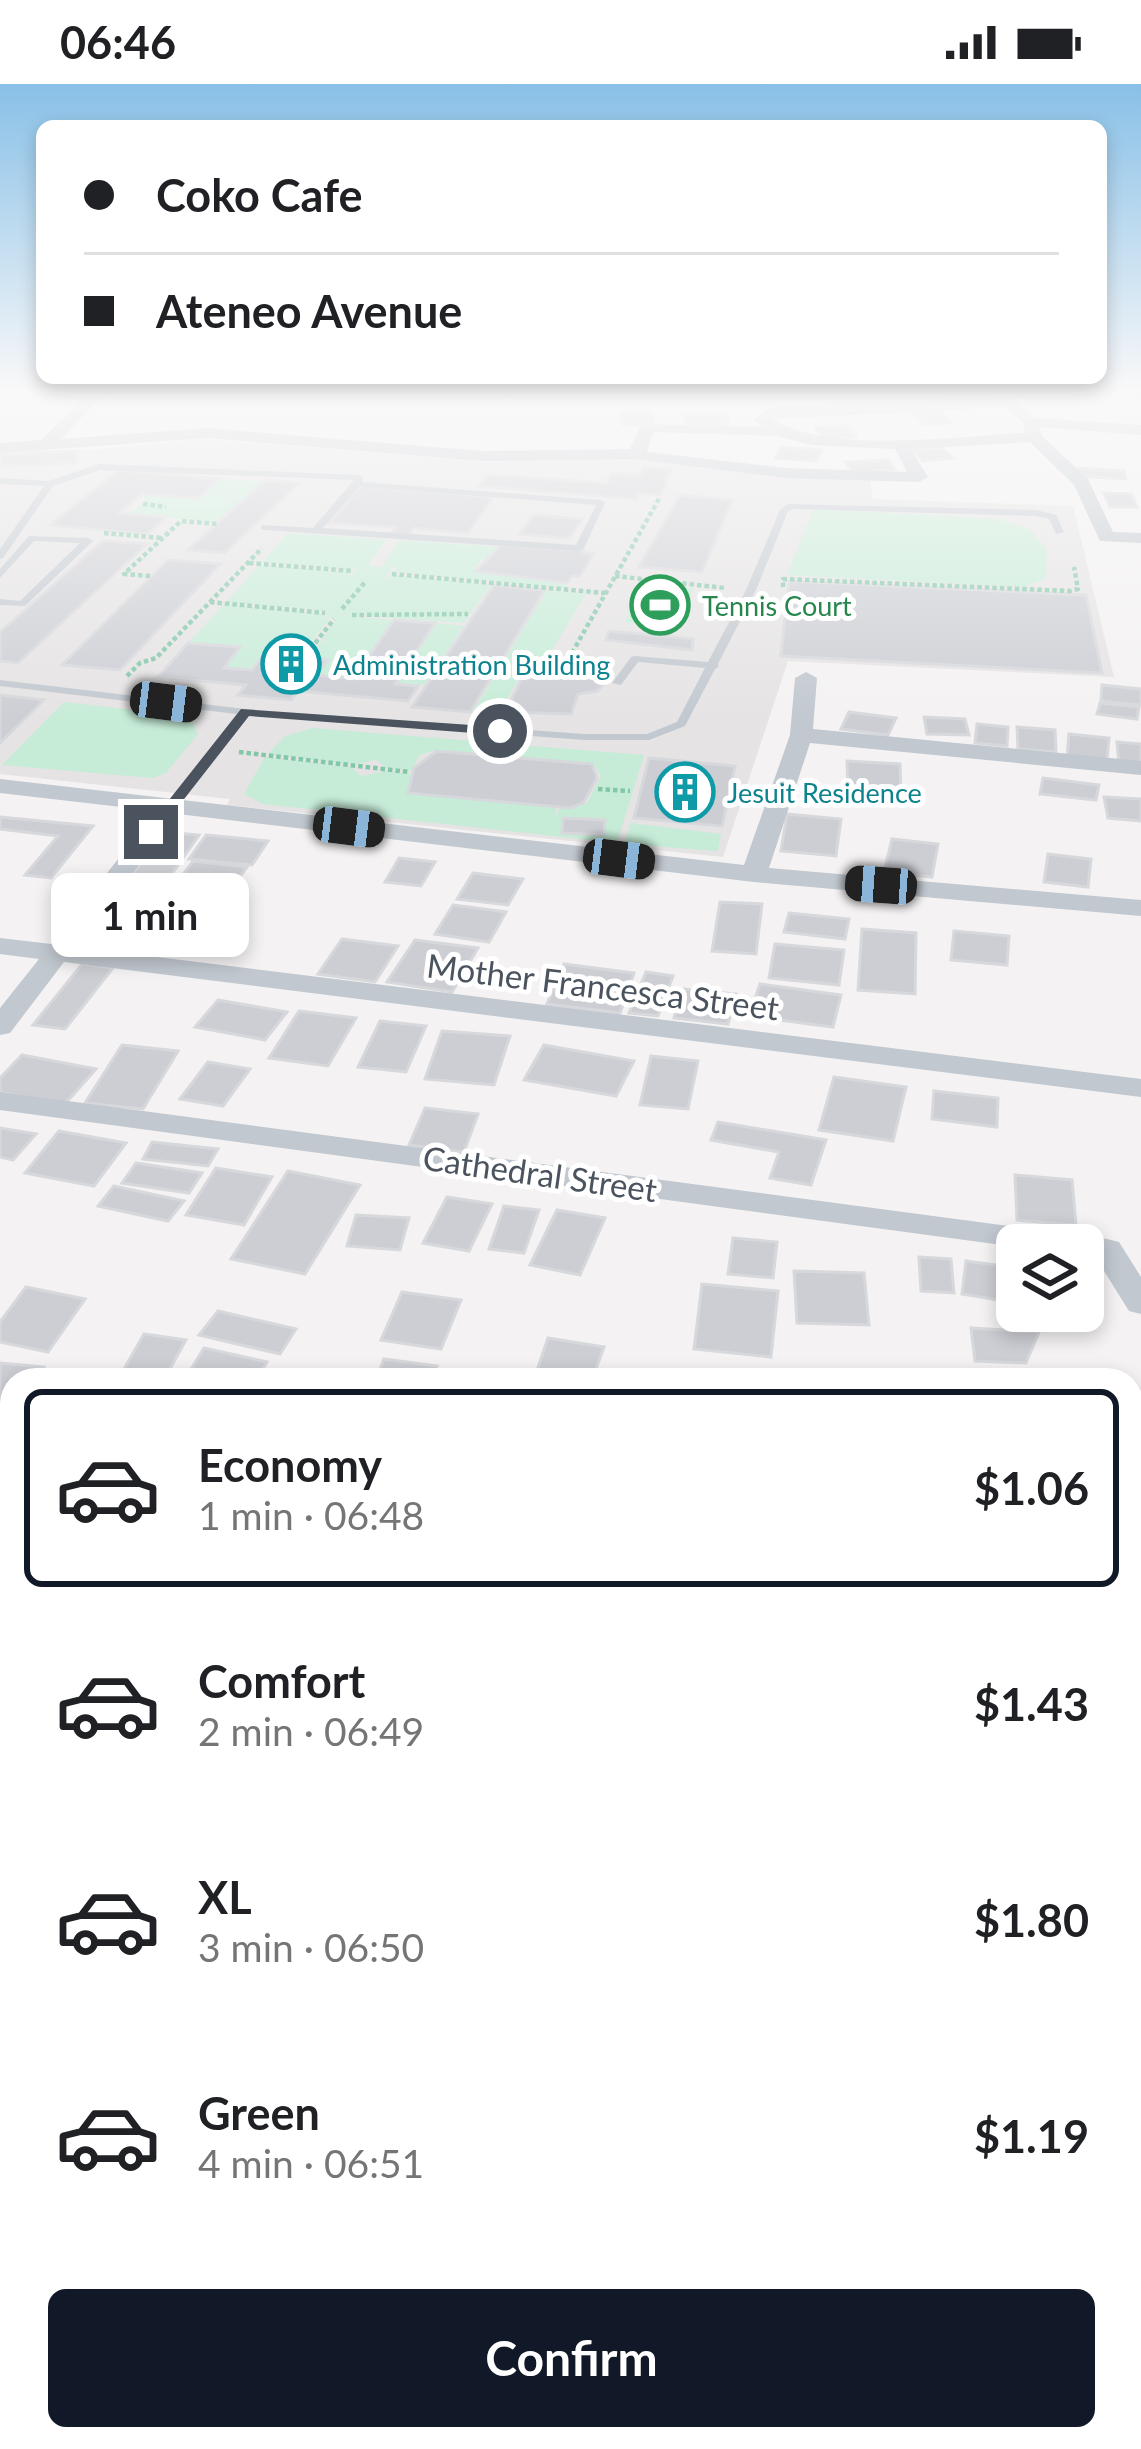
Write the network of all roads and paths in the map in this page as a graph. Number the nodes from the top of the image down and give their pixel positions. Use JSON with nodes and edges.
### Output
{"nodes":[{"id":1,"x":38,"y":501,"type":"edge"},
{"id":2,"x":342,"y":501,"type":"edge"},
{"id":3,"x":580,"y":501,"type":"edge"},
{"id":4,"x":658,"y":501,"type":"edge"},
{"id":5,"x":1090,"y":501,"type":"edge"},
{"id":6,"x":143,"y":504,"type":"dead end"},
{"id":7,"x":166,"y":507,"type":"dead end"},
{"id":8,"x":217,"y":524,"type":"dead end"},
{"id":9,"x":263,"y":527,"type":"dead end"},
{"id":10,"x":285,"y":528,"type":"junction"},
{"id":11,"x":316,"y":530,"type":"junction"},
{"id":12,"x":1059,"y":532,"type":"dead end"},
{"id":13,"x":14,"y":537,"type":"junction"},
{"id":14,"x":32,"y":538,"type":"junction"},
{"id":15,"x":1141,"y":538,"type":"edge"},
{"id":16,"x":0,"y":556,"type":"edge"},
{"id":17,"x":248,"y":562,"type":"junction"},
{"id":18,"x":1074,"y":567,"type":"dead end"},
{"id":19,"x":353,"y":571,"type":"dead end"},
{"id":20,"x":392,"y":574,"type":"dead end"},
{"id":21,"x":0,"y":575,"type":"edge"},
{"id":22,"x":150,"y":576,"type":"dead end"},
{"id":23,"x":615,"y":576,"type":"junction"},
{"id":24,"x":365,"y":580,"type":"dead end"},
{"id":25,"x":751,"y":590,"type":"junction"},
{"id":26,"x":605,"y":593,"type":"junction"},
{"id":27,"x":0,"y":602,"type":"edge"},
{"id":28,"x":210,"y":602,"type":"junction"},
{"id":29,"x":342,"y":609,"type":"dead end"},
{"id":30,"x":325,"y":613,"type":"dead end"},
{"id":31,"x":468,"y":614,"type":"dead end"},
{"id":32,"x":352,"y":615,"type":"dead end"},
{"id":33,"x":334,"y":619,"type":"dead end"},
{"id":34,"x":572,"y":653,"type":"dead end"},
{"id":35,"x":306,"y":655,"type":"dead end"},
{"id":36,"x":713,"y":666,"type":"junction"},
{"id":37,"x":806,"y":678,"type":"dead end"},
{"id":38,"x":123,"y":680,"type":"dead end"},
{"id":39,"x":0,"y":683,"type":"edge"},
{"id":40,"x":617,"y":683,"type":"dead end"},
{"id":41,"x":245,"y":712,"type":"junction"},
{"id":42,"x":801,"y":735,"type":"junction"},
{"id":43,"x":214,"y":749,"type":"junction"},
{"id":44,"x":1141,"y":769,"type":"edge"},
{"id":45,"x":409,"y":772,"type":"dead end"},
{"id":46,"x":0,"y":786,"type":"edge"},
{"id":47,"x":598,"y":789,"type":"dead end"},
{"id":48,"x":630,"y":791,"type":"dead end"},
{"id":49,"x":172,"y":806,"type":"junction"},
{"id":50,"x":754,"y":874,"type":"junction"},
{"id":51,"x":1141,"y":908,"type":"edge"},
{"id":52,"x":0,"y":946,"type":"edge"},
{"id":53,"x":57,"y":954,"type":"junction"},
{"id":54,"x":0,"y":1027,"type":"edge"},
{"id":55,"x":1141,"y":1088,"type":"edge"},
{"id":56,"x":0,"y":1101,"type":"edge"},
{"id":57,"x":996,"y":1234,"type":"edge"},
{"id":58,"x":1104,"y":1249,"type":"edge"},
{"id":59,"x":1141,"y":1303,"type":"edge"}],
"edges":[{"from":1,"to":13,"type":"lane"},
{"from":2,"to":11,"type":"lane"},
{"from":3,"to":11,"type":"lane"},
{"from":4,"to":23,"type":"path"},
{"from":5,"to":15,"type":"street"},
{"from":6,"to":7,"type":"path"},
{"from":8,"to":22,"type":"path"},
{"from":9,"to":10,"type":"lane"},
{"from":10,"to":11,"type":"lane"},
{"from":10,"to":17,"type":"path"},
{"from":12,"to":25,"type":"lane"},
{"from":13,"to":14,"type":"lane"},
{"from":13,"to":16,"type":"lane"},
{"from":14,"to":21,"type":"lane"},
{"from":14,"to":27,"type":"lane"},
{"from":17,"to":19,"type":"path"},
{"from":17,"to":28,"type":"path"},
{"from":18,"to":25,"type":"path"},
{"from":20,"to":26,"type":"path"},
{"from":23,"to":25,"type":"path"},
{"from":23,"to":26,"type":"path"},
{"from":24,"to":29,"type":"path"},
{"from":25,"to":36,"type":"lane"},
{"from":26,"to":34,"type":"path"},
{"from":28,"to":30,"type":"path"},
{"from":28,"to":38,"type":"path"},
{"from":31,"to":32,"type":"path"},
{"from":33,"to":35,"type":"path"},
{"from":36,"to":40,"type":"lane"},
{"from":36,"to":41,"type":"lane"},
{"from":37,"to":42,"type":"street"},
{"from":39,"to":41,"type":"lane"},
{"from":41,"to":43,"type":"lane"},
{"from":42,"to":44,"type":"street"},
{"from":42,"to":50,"type":"street"},
{"from":43,"to":45,"type":"path"},
{"from":43,"to":49,"type":"lane"},
{"from":46,"to":49,"type":"street"},
{"from":47,"to":48,"type":"path"},
{"from":49,"to":50,"type":"street"},
{"from":49,"to":53,"type":"street"},
{"from":50,"to":51,"type":"street"},
{"from":52,"to":53,"type":"street","name":"Mother Francesca Street"},
{"from":53,"to":54,"type":"street"},
{"from":53,"to":55,"type":"street","name":"Mother Francesca Street"},
{"from":56,"to":57,"type":"street","name":"Cathedral Street"},
{"from":58,"to":59,"type":"street","name":"Cathedral Street"}]}
